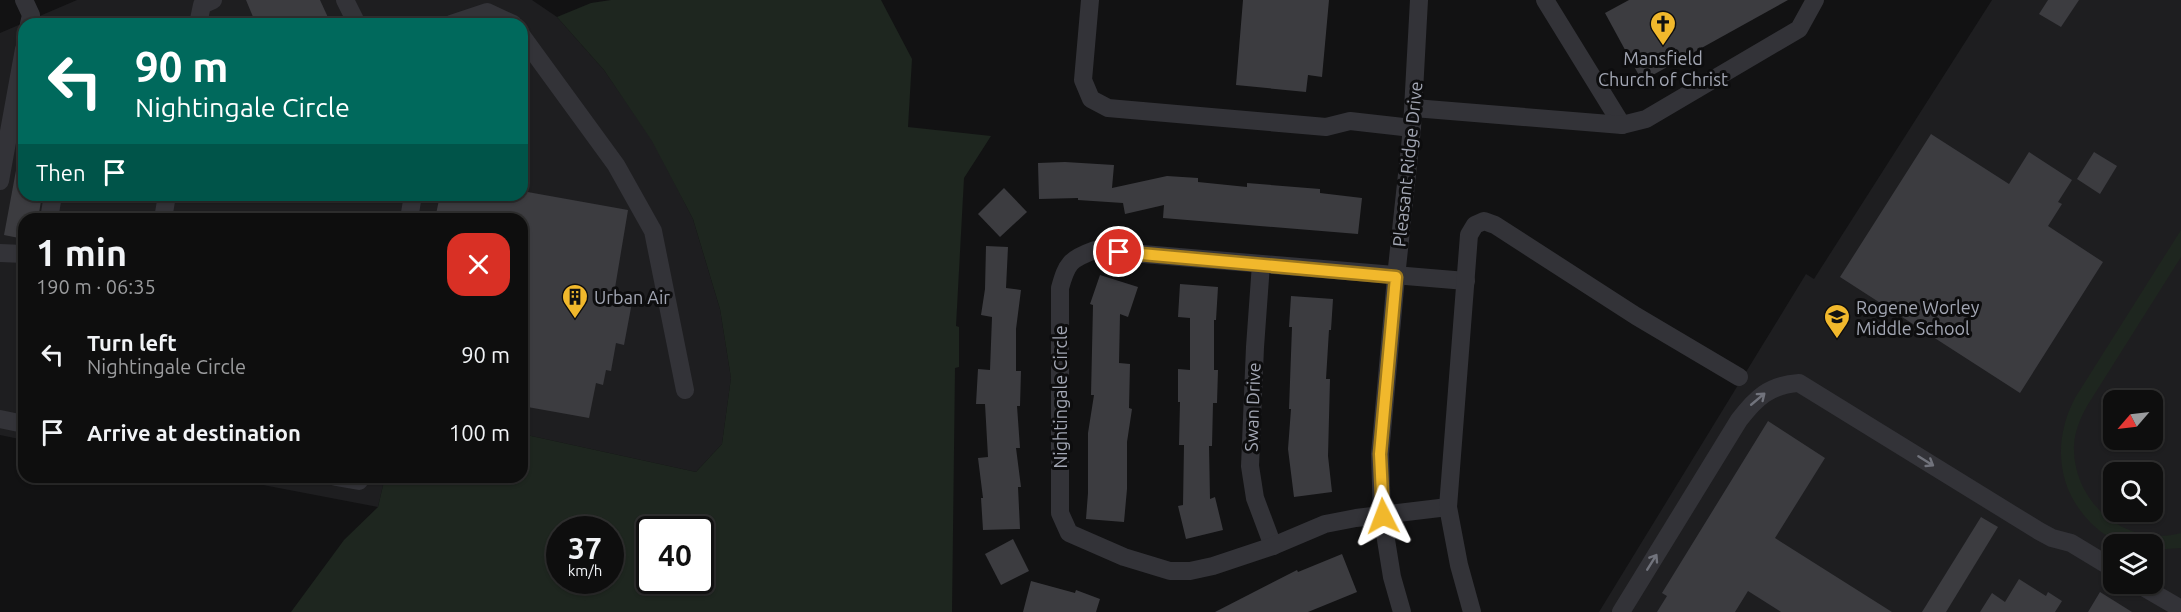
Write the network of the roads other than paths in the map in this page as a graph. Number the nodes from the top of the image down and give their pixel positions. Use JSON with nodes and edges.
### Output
{"nodes":[{"id":1,"x":24,"y":0,"type":"edge"},
{"id":2,"x":213,"y":0,"type":"edge"},
{"id":3,"x":345,"y":0,"type":"edge"},
{"id":4,"x":1090,"y":0,"type":"edge"},
{"id":5,"x":1419,"y":0,"type":"edge"},
{"id":6,"x":1545,"y":0,"type":"edge"},
{"id":7,"x":1815,"y":0,"type":"edge"},
{"id":8,"x":30,"y":18,"type":"edge"},
{"id":9,"x":199,"y":18,"type":"edge"},
{"id":10,"x":354,"y":18,"type":"edge"},
{"id":11,"x":469,"y":18,"type":"edge"},
{"id":12,"x":500,"y":18,"type":"edge"},
{"id":13,"x":528,"y":44,"type":"edge"},
{"id":14,"x":1414,"y":108,"type":"junction"},
{"id":15,"x":18,"y":113,"type":"edge"},
{"id":16,"x":1622,"y":125,"type":"junction"},
{"id":17,"x":1412,"y":128,"type":"junction"},
{"id":18,"x":16,"y":135,"type":"edge"},
{"id":19,"x":0,"y":182,"type":"edge"},
{"id":20,"x":0,"y":253,"type":"edge"},
{"id":21,"x":18,"y":254,"type":"edge"},
{"id":22,"x":1261,"y":264,"type":"junction"},
{"id":23,"x":1396,"y":277,"type":"junction"},
{"id":24,"x":1466,"y":281,"type":"junction"},
{"id":25,"x":1739,"y":377,"type":"dead end"},
{"id":26,"x":685,"y":390,"type":"dead end"},
{"id":27,"x":0,"y":420,"type":"edge"},
{"id":28,"x":18,"y":423,"type":"edge"},
{"id":29,"x":1448,"y":507,"type":"junction"},
{"id":30,"x":1383,"y":516,"type":"junction"},
{"id":31,"x":1273,"y":546,"type":"junction"},
{"id":32,"x":2103,"y":562,"type":"edge"},
{"id":33,"x":2155,"y":594,"type":"edge"},
{"id":34,"x":2181,"y":609,"type":"edge"},
{"id":35,"x":1402,"y":612,"type":"edge"},
{"id":36,"x":1472,"y":612,"type":"edge"},
{"id":37,"x":1621,"y":612,"type":"edge"}],
"edges":[{"from":1,"to":8,"type":"street"},
{"from":2,"to":9,"type":"street"},
{"from":3,"to":10,"type":"street"},
{"from":4,"to":17,"type":"street"},
{"from":5,"to":14,"type":"street","name":"Pleasant Ridge Drive"},
{"from":6,"to":16,"type":"street"},
{"from":7,"to":16,"type":"street"},
{"from":11,"to":12,"type":"street"},
{"from":13,"to":26,"type":"street"},
{"from":14,"to":16,"type":"street"},
{"from":14,"to":17,"type":"street","name":"Pleasant Ridge Drive"},
{"from":15,"to":18,"type":"street"},
{"from":17,"to":23,"type":"street","name":"Pleasant Ridge Drive"},
{"from":18,"to":19,"type":"street"},
{"from":20,"to":21,"type":"street"},
{"from":22,"to":23,"type":"street","name":"Nightingale Circle"},
{"from":22,"to":31,"type":"street","name":"Swan Drive"},
{"from":22,"to":31,"type":"street","name":"Nightingale Circle"},
{"from":23,"to":24,"type":"street","name":"Nightingale Circle"},
{"from":23,"to":30,"type":"street","name":"Pleasant Ridge Drive"},
{"from":24,"to":25,"type":"street"},
{"from":24,"to":29,"type":"street"},
{"from":27,"to":28,"type":"street"},
{"from":29,"to":30,"type":"street","name":"Nightingale Circle"},
{"from":29,"to":36,"type":"street"},
{"from":30,"to":31,"type":"street","name":"Nightingale Circle"},
{"from":30,"to":35,"type":"street","name":"Pleasant Ridge Drive"},
{"from":37,"to":32,"type":"street","one_way":true},
{"from":33,"to":34,"type":"street"}]}
